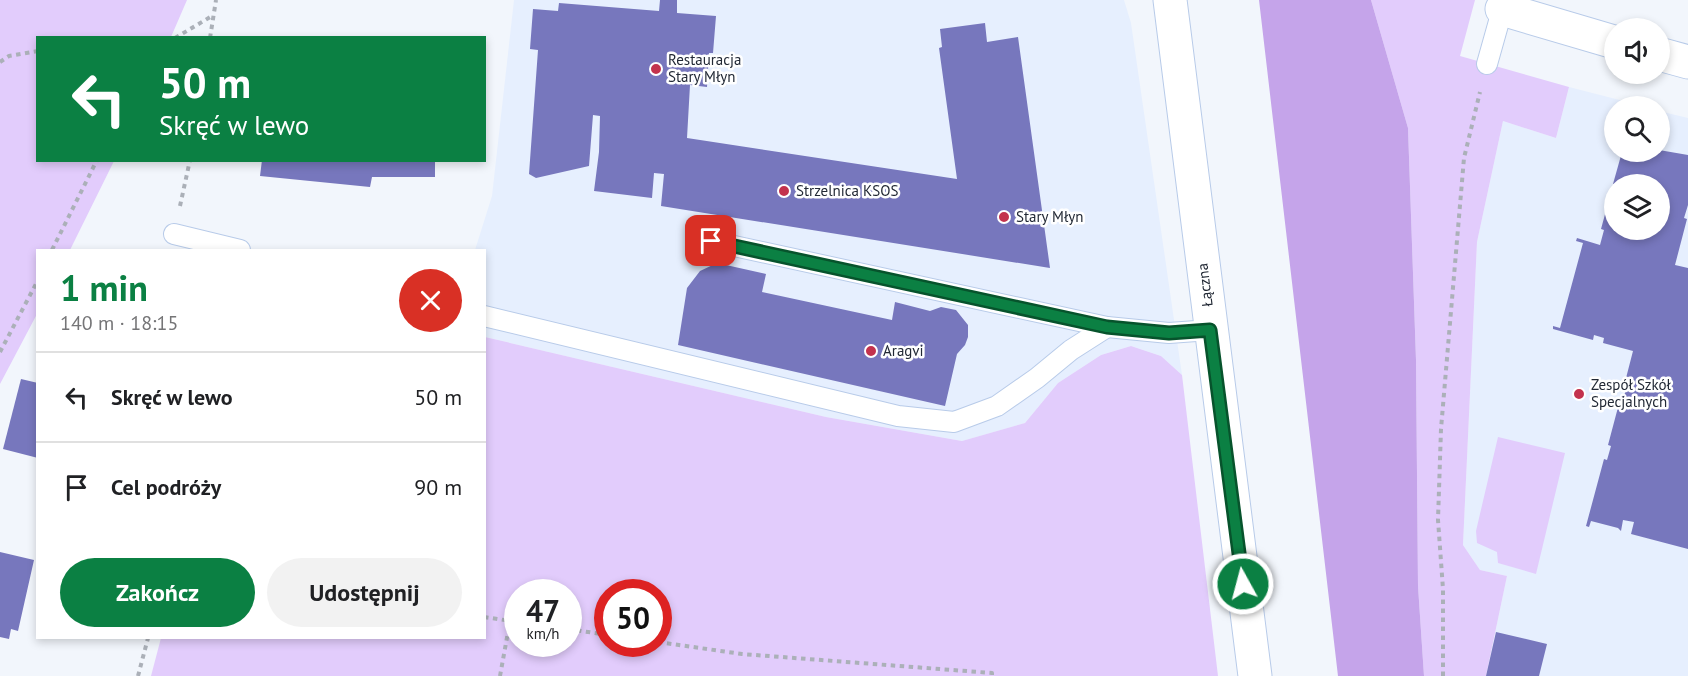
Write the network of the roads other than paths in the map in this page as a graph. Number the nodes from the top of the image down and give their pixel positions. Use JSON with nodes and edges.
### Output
{"nodes":[{"id":1,"x":1170,"y":0,"type":"edge"},
{"id":2,"x":1504,"y":4,"type":"edge"},
{"id":3,"x":1604,"y":39,"type":"edge"},
{"id":4,"x":1670,"y":57,"type":"edge"},
{"id":5,"x":1688,"y":62,"type":"edge"},
{"id":6,"x":1487,"y":64,"type":"road end"},
{"id":7,"x":174,"y":234,"type":"dead end"},
{"id":8,"x":711,"y":241,"type":"dead end"},
{"id":9,"x":236,"y":249,"type":"edge"},
{"id":10,"x":486,"y":316,"type":"edge"},
{"id":11,"x":1107,"y":327,"type":"junction"},
{"id":12,"x":1210,"y":330,"type":"junction"},
{"id":13,"x":1255,"y":676,"type":"edge"}],
"edges":[{"from":1,"to":12,"type":"main road","name":"Łączna"},
{"from":2,"to":3,"type":"main road"},
{"from":2,"to":6,"type":"lane"},
{"from":4,"to":5,"type":"main road"},
{"from":7,"to":9,"type":"lane"},
{"from":8,"to":11,"type":"lane"},
{"from":10,"to":11,"type":"lane"},
{"from":11,"to":12,"type":"lane"},
{"from":12,"to":13,"type":"main road","name":"Łączna"}]}
